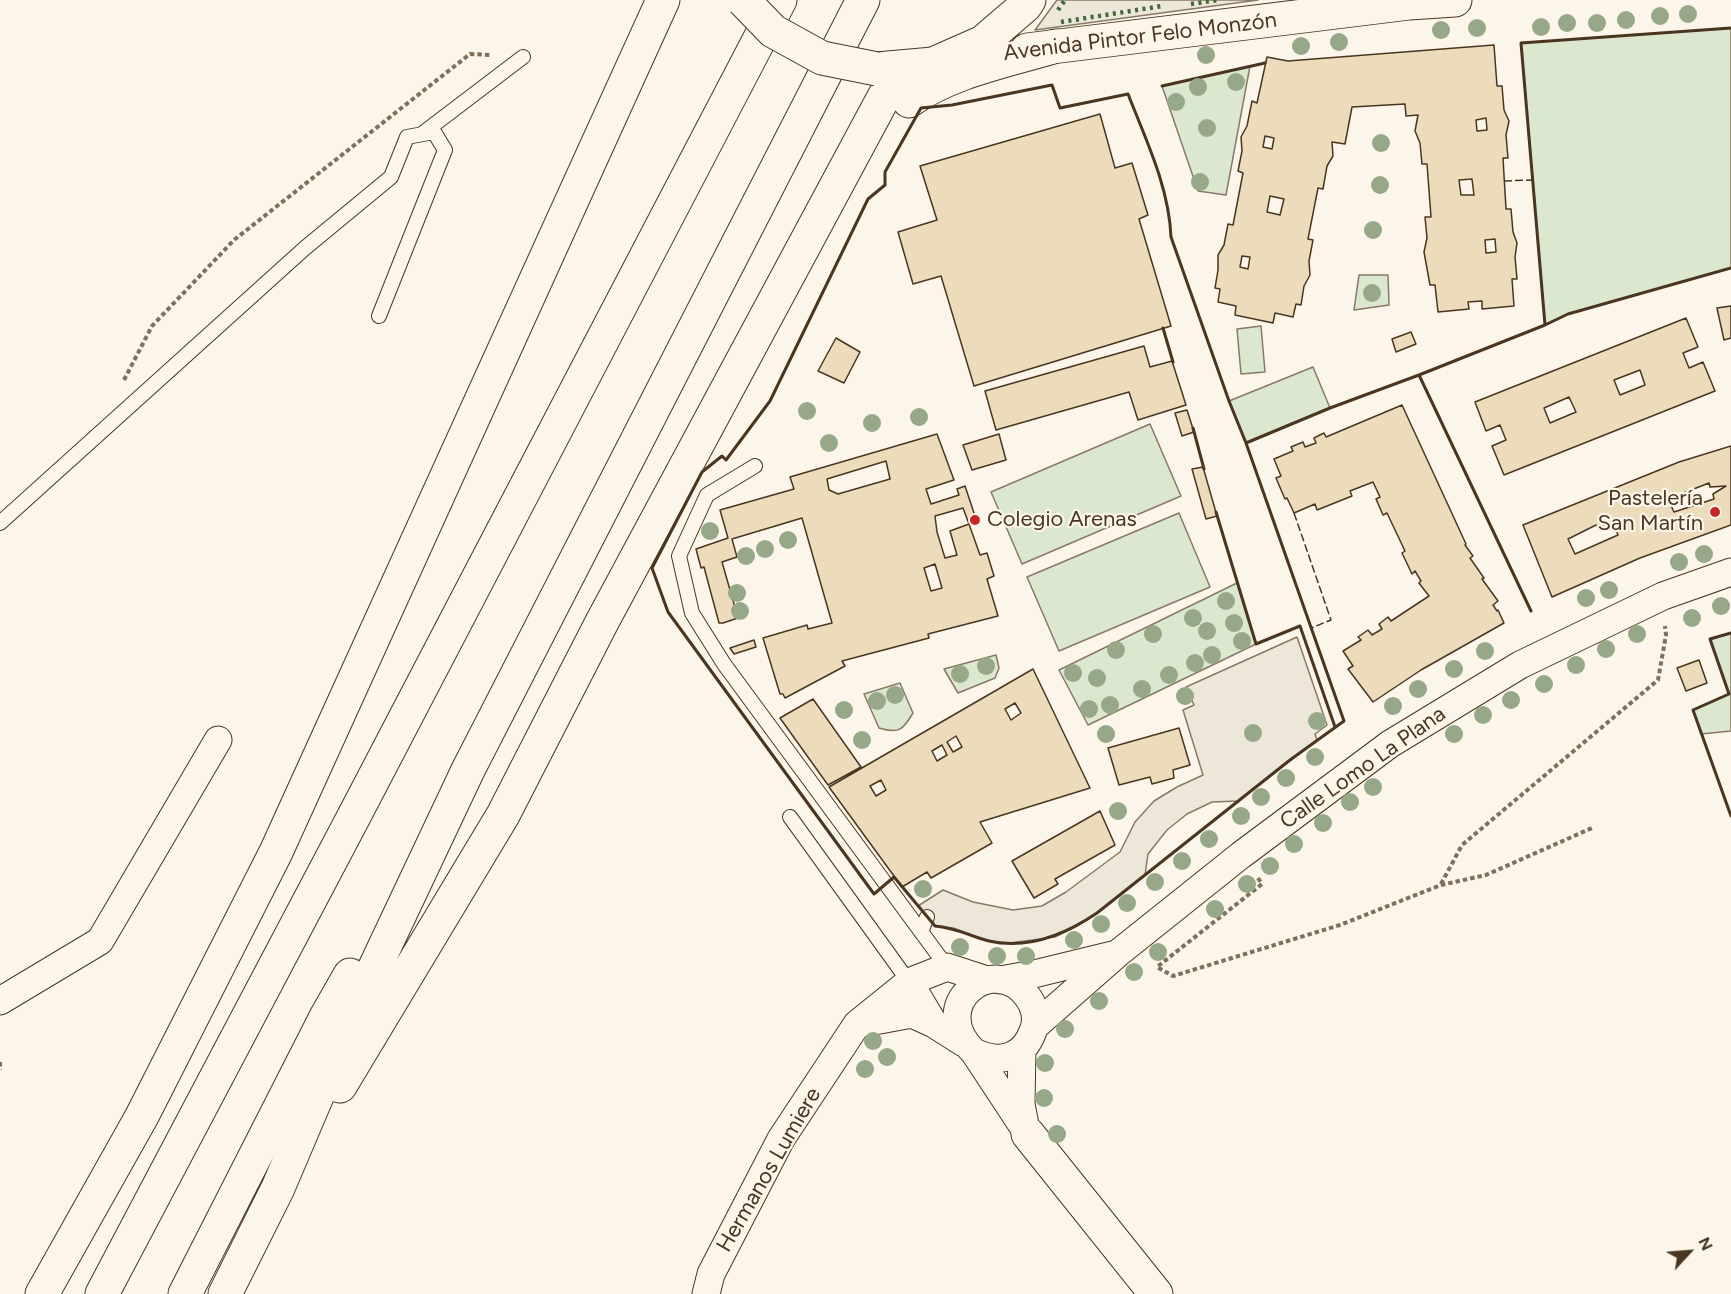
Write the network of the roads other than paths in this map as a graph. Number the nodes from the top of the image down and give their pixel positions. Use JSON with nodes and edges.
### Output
{"nodes":[{"id":1,"x":663,"y":0,"type":"edge"},
{"id":2,"x":743,"y":0,"type":"edge"},
{"id":3,"x":780,"y":0,"type":"edge"},
{"id":4,"x":863,"y":0,"type":"edge"},
{"id":5,"x":1029,"y":0,"type":"edge"},
{"id":6,"x":1455,"y":0,"type":"edge"},
{"id":7,"x":1056,"y":46,"type":"junction"},
{"id":8,"x":523,"y":57,"type":"road end"},
{"id":9,"x":933,"y":64,"type":"junction"},
{"id":10,"x":863,"y":133,"type":"junction"},
{"id":11,"x":422,"y":134,"type":"junction"},
{"id":12,"x":379,"y":316,"type":"dead end"},
{"id":13,"x":755,"y":466,"type":"dead end"},
{"id":14,"x":0,"y":523,"type":"edge"},
{"id":15,"x":1731,"y":572,"type":"edge"},
{"id":16,"x":218,"y":740,"type":"dead end"},
{"id":17,"x":468,"y":770,"type":"junction"},
{"id":18,"x":790,"y":817,"type":"dead end"},
{"id":19,"x":927,"y":917,"type":"dead end"},
{"id":20,"x":921,"y":932,"type":"junction"},
{"id":21,"x":1117,"y":954,"type":"junction"},
{"id":22,"x":947,"y":967,"type":"junction"},
{"id":23,"x":993,"y":980,"type":"junction"},
{"id":24,"x":909,"y":982,"type":"junction"},
{"id":25,"x":0,"y":1001,"type":"edge"},
{"id":26,"x":857,"y":1024,"type":"junction"},
{"id":27,"x":934,"y":1024,"type":"junction"},
{"id":28,"x":1029,"y":1038,"type":"junction"},
{"id":29,"x":969,"y":1047,"type":"junction"},
{"id":30,"x":1028,"y":1134,"type":"junction"},
{"id":31,"x":278,"y":1188,"type":"junction"},
{"id":32,"x":42,"y":1294,"type":"edge"},
{"id":33,"x":102,"y":1294,"type":"edge"},
{"id":34,"x":185,"y":1294,"type":"edge"},
{"id":35,"x":225,"y":1294,"type":"edge"},
{"id":36,"x":706,"y":1294,"type":"edge"},
{"id":37,"x":1156,"y":1294,"type":"edge"}],
"edges":[{"from":1,"to":32,"type":"main road"},
{"from":2,"to":9,"type":"main road","name":"Avenida Pintor Felo Monzón","bridge":true},
{"from":3,"to":33,"type":"main road"},
{"from":4,"to":17,"type":"main road"},
{"from":5,"to":9,"type":"main road"},
{"from":6,"to":7,"type":"main road","name":"Avenida Pintor Felo Monzón"},
{"from":7,"to":9,"type":"main road","name":"Avenida Pintor Felo Monzón"},
{"from":7,"to":10,"type":"main road"},
{"from":8,"to":11,"type":"lane"},
{"from":9,"to":10,"type":"main road"},
{"from":10,"to":31,"type":"main road"},
{"from":11,"to":12,"type":"lane"},
{"from":11,"to":14,"type":"lane"},
{"from":13,"to":20,"type":"lane"},
{"from":15,"to":21,"type":"street","name":"Calle Lomo La Plana"},
{"from":16,"to":25,"type":"street"},
{"from":17,"to":31,"type":"main road"},
{"from":17,"to":34,"type":"main road"},
{"from":18,"to":24,"type":"lane"},
{"from":19,"to":20,"type":"lane"},
{"from":20,"to":22,"type":"lane"},
{"from":21,"to":23,"type":"street"},
{"from":21,"to":28,"type":"street","name":"Calle Lomo La Plana"},
{"from":22,"to":23,"type":"street"},
{"from":22,"to":24,"type":"street","name":"Hermanos Lumiere"},
{"from":23,"to":28,"type":"street"},
{"from":23,"to":29,"type":"street"},
{"from":24,"to":26,"type":"street","name":"Hermanos Lumiere"},
{"from":24,"to":27,"type":"street"},
{"from":26,"to":27,"type":"street"},
{"from":26,"to":36,"type":"street","name":"Hermanos Lumiere"},
{"from":27,"to":29,"type":"street"},
{"from":28,"to":29,"type":"street"},
{"from":28,"to":30,"type":"street"},
{"from":29,"to":30,"type":"street"},
{"from":30,"to":37,"type":"main road"},
{"from":31,"to":35,"type":"main road"}]}
